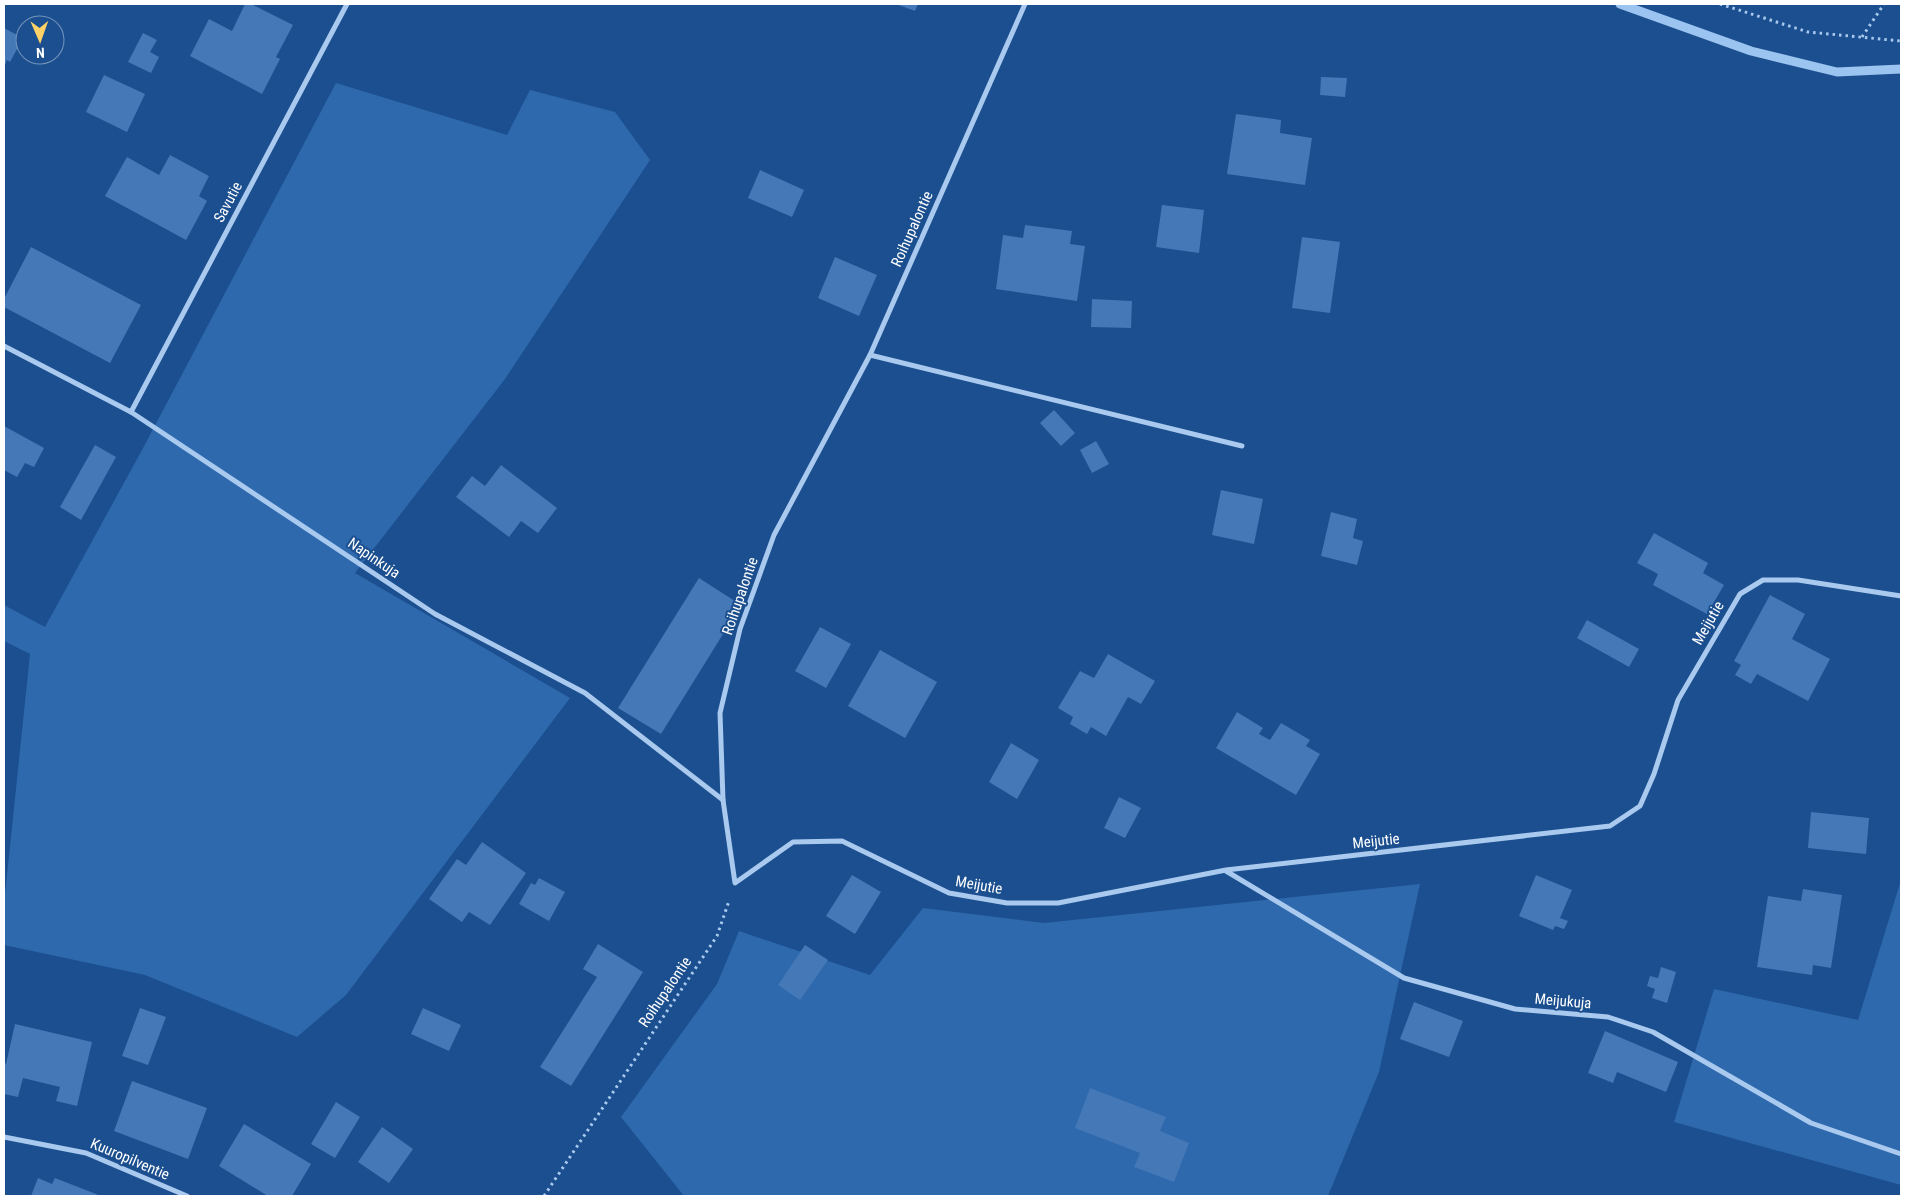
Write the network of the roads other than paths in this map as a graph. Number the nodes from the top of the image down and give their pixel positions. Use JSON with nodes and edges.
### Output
{"nodes":[{"id":1,"x":347,"y":4,"type":"edge"},
{"id":2,"x":1025,"y":4,"type":"edge"},
{"id":3,"x":4,"y":346,"type":"edge"},
{"id":4,"x":870,"y":355,"type":"junction"},
{"id":5,"x":131,"y":412,"type":"junction"},
{"id":6,"x":1242,"y":446,"type":"dead end"},
{"id":7,"x":1901,"y":596,"type":"edge"},
{"id":8,"x":723,"y":800,"type":"junction"},
{"id":9,"x":1226,"y":870,"type":"junction"},
{"id":10,"x":735,"y":884,"type":"joint"},
{"id":11,"x":4,"y":1137,"type":"edge"},
{"id":12,"x":1901,"y":1154,"type":"edge"},
{"id":13,"x":187,"y":1196,"type":"edge"}],
"edges":[{"from":1,"to":5,"type":"street","name":"Savutie"},
{"from":2,"to":4,"type":"street","name":"Roihupalontie"},
{"from":3,"to":5,"type":"street","name":"Napinkuja"},
{"from":4,"to":6,"type":"street"},
{"from":4,"to":8,"type":"street","name":"Roihupalontie"},
{"from":5,"to":8,"type":"street","name":"Napinkuja"},
{"from":7,"to":9,"type":"street","name":"Meijutie"},
{"from":8,"to":10,"type":"street","name":"Roihupalontie"},
{"from":9,"to":10,"type":"street","name":"Meijutie"},
{"from":9,"to":12,"type":"street","name":"Meijukuja"},
{"from":11,"to":13,"type":"street","name":"Kuuropilventie"}]}
